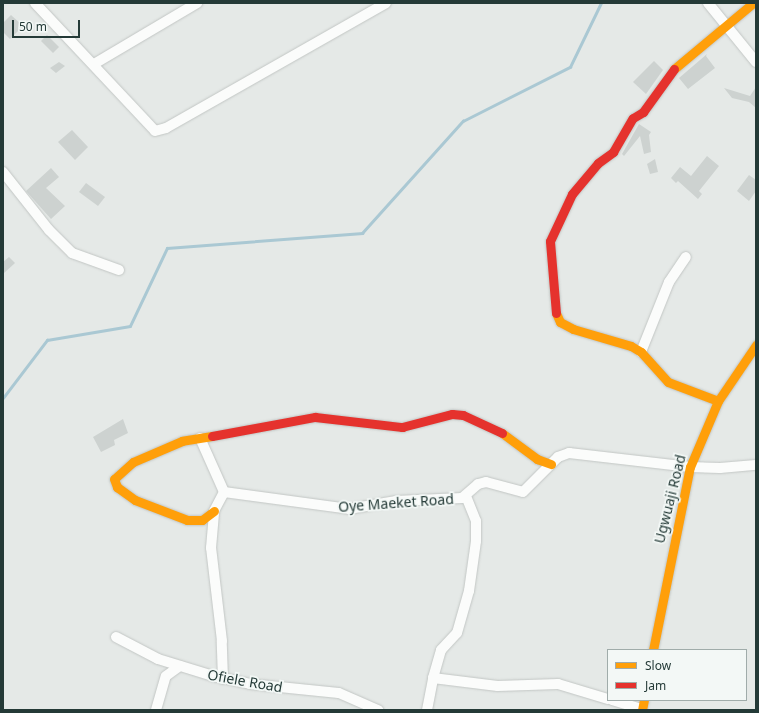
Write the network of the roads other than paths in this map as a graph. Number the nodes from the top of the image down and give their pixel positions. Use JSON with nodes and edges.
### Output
{"nodes":[{"id":1,"x":35,"y":3,"type":"edge"},
{"id":2,"x":197,"y":3,"type":"edge"},
{"id":3,"x":386,"y":3,"type":"edge"},
{"id":4,"x":708,"y":3,"type":"edge"},
{"id":5,"x":753,"y":3,"type":"edge"},
{"id":6,"x":728,"y":26,"type":"junction"},
{"id":7,"x":756,"y":62,"type":"edge"},
{"id":8,"x":94,"y":64,"type":"junction"},
{"id":9,"x":3,"y":172,"type":"edge"},
{"id":10,"x":686,"y":257,"type":"dead end"},
{"id":11,"x":119,"y":270,"type":"dead end"},
{"id":12,"x":756,"y":345,"type":"edge"},
{"id":13,"x":641,"y":352,"type":"junction"},
{"id":14,"x":718,"y":401,"type":"junction"},
{"id":15,"x":200,"y":438,"type":"junction"},
{"id":16,"x":551,"y":464,"type":"junction"},
{"id":17,"x":756,"y":465,"type":"edge"},
{"id":18,"x":690,"y":467,"type":"junction"},
{"id":19,"x":224,"y":492,"type":"junction"},
{"id":20,"x":466,"y":496,"type":"junction"},
{"id":21,"x":214,"y":511,"type":"junction"},
{"id":22,"x":116,"y":636,"type":"dead end"},
{"id":23,"x":653,"y":649,"type":"edge"},
{"id":24,"x":180,"y":666,"type":"junction"},
{"id":25,"x":433,"y":678,"type":"junction"},
{"id":26,"x":223,"y":679,"type":"junction"},
{"id":27,"x":607,"y":698,"type":"edge"},
{"id":28,"x":617,"y":701,"type":"edge"},
{"id":29,"x":643,"y":706,"type":"edge"},
{"id":30,"x":156,"y":710,"type":"edge"},
{"id":31,"x":378,"y":710,"type":"edge"},
{"id":32,"x":426,"y":710,"type":"edge"}],
"edges":[{"from":1,"to":8,"type":"street"},
{"from":2,"to":8,"type":"street"},
{"from":3,"to":8,"type":"street"},
{"from":4,"to":6,"type":"street"},
{"from":5,"to":6,"type":"street"},
{"from":6,"to":7,"type":"street"},
{"from":6,"to":13,"type":"street"},
{"from":9,"to":11,"type":"street"},
{"from":10,"to":13,"type":"street"},
{"from":12,"to":14,"type":"street","name":"Ugwuaji Road"},
{"from":13,"to":14,"type":"street"},
{"from":14,"to":18,"type":"street","name":"Ugwuaji Road"},
{"from":15,"to":16,"type":"street"},
{"from":15,"to":19,"type":"street"},
{"from":15,"to":21,"type":"street"},
{"from":16,"to":18,"type":"street","name":"Oye Maeket Road"},
{"from":16,"to":20,"type":"street","name":"Oye Maeket Road"},
{"from":17,"to":18,"type":"street","name":"Oye Maeket Road"},
{"from":18,"to":23,"type":"street","name":"Ugwuaji Road"},
{"from":19,"to":20,"type":"street","name":"Oye Maeket Road"},
{"from":19,"to":21,"type":"street"},
{"from":20,"to":25,"type":"street"},
{"from":21,"to":26,"type":"street"},
{"from":22,"to":24,"type":"street","name":"Ofiele Road"},
{"from":24,"to":26,"type":"street","name":"Ofiele Road"},
{"from":24,"to":30,"type":"street"},
{"from":25,"to":27,"type":"street"},
{"from":25,"to":32,"type":"street"},
{"from":26,"to":31,"type":"street","name":"Ofiele Road"},
{"from":28,"to":29,"type":"street"}]}
